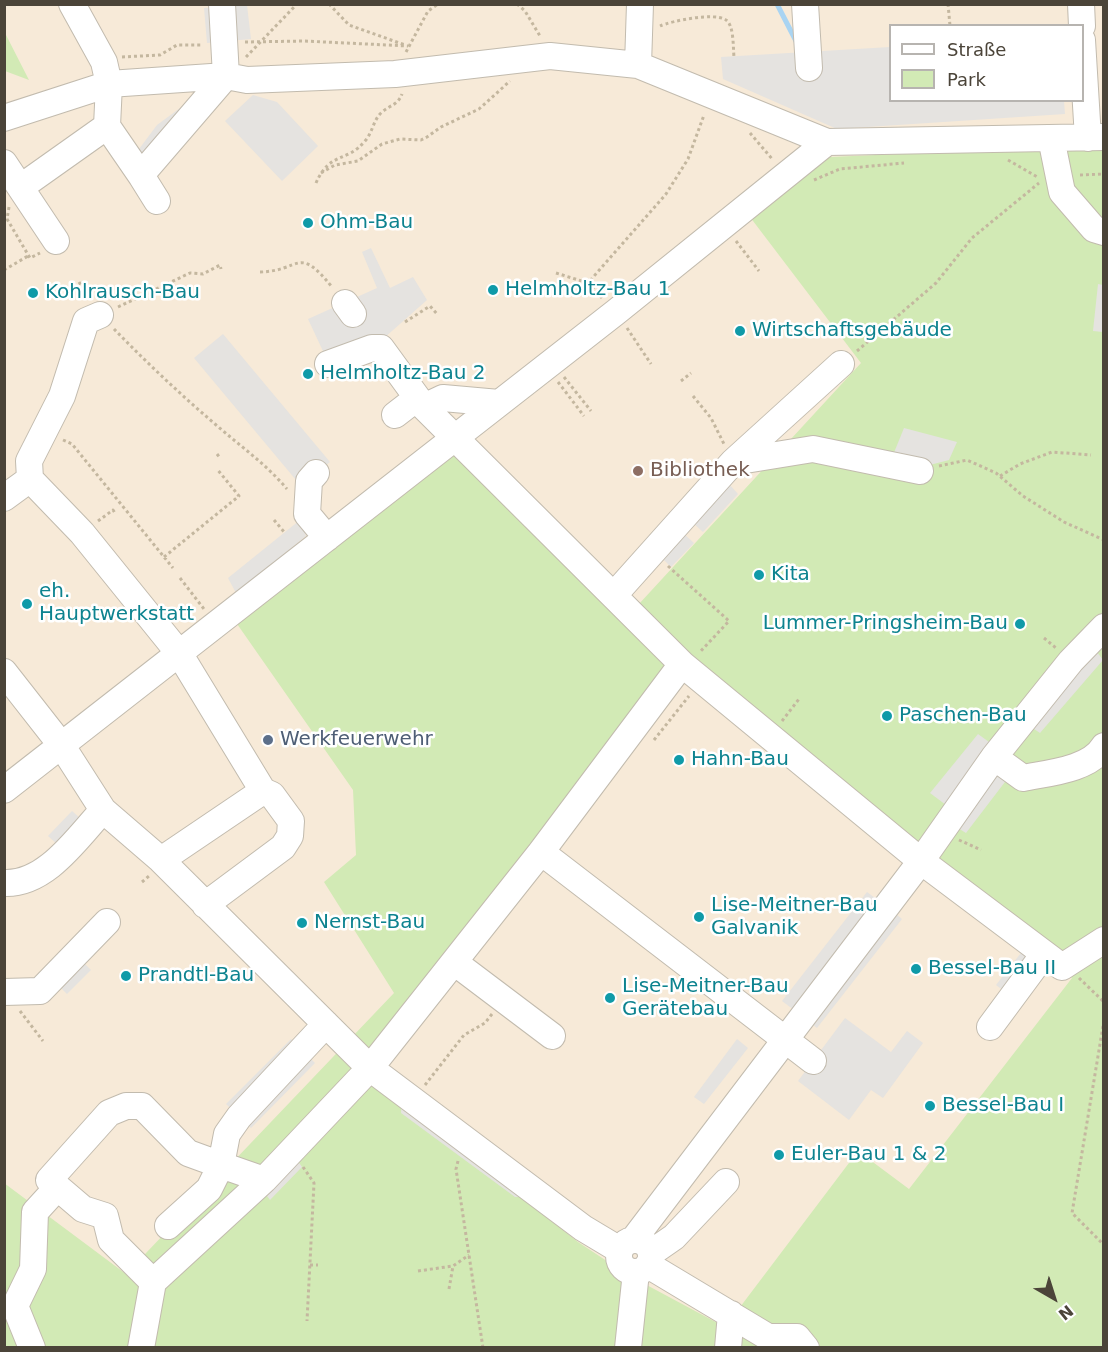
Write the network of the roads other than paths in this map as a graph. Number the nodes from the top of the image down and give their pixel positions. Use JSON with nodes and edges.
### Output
{"nodes":[{"id":1,"x":72,"y":4,"type":"edge"},
{"id":2,"x":222,"y":4,"type":"edge"},
{"id":3,"x":805,"y":4,"type":"edge"},
{"id":4,"x":1081,"y":4,"type":"edge"},
{"id":5,"x":641,"y":13,"type":"edge"},
{"id":6,"x":1082,"y":24,"type":"edge"},
{"id":7,"x":1084,"y":47,"type":"edge"},
{"id":8,"x":638,"y":65,"type":"junction"},
{"id":9,"x":809,"y":68,"type":"dead end"},
{"id":10,"x":107,"y":73,"type":"junction"},
{"id":11,"x":226,"y":76,"type":"junction"},
{"id":12,"x":4,"y":118,"type":"edge"},
{"id":13,"x":107,"y":126,"type":"junction"},
{"id":14,"x":1096,"y":130,"type":"edge"},
{"id":15,"x":1051,"y":138,"type":"junction"},
{"id":16,"x":827,"y":142,"type":"junction"},
{"id":17,"x":4,"y":163,"type":"edge"},
{"id":18,"x":142,"y":177,"type":"junction"},
{"id":19,"x":21,"y":187,"type":"junction"},
{"id":20,"x":157,"y":201,"type":"dead end"},
{"id":21,"x":1104,"y":232,"type":"edge"},
{"id":22,"x":56,"y":241,"type":"dead end"},
{"id":23,"x":100,"y":315,"type":"road end"},
{"id":24,"x":328,"y":364,"type":"dead end"},
{"id":25,"x":841,"y":364,"type":"road end"},
{"id":26,"x":420,"y":402,"type":"junction"},
{"id":27,"x":499,"y":403,"type":"junction"},
{"id":28,"x":395,"y":415,"type":"dead end"},
{"id":29,"x":454,"y":438,"type":"junction"},
{"id":30,"x":733,"y":462,"type":"junction"},
{"id":31,"x":920,"y":471,"type":"road end"},
{"id":32,"x":316,"y":473,"type":"dead end"},
{"id":33,"x":30,"y":480,"type":"junction"},
{"id":34,"x":4,"y":498,"type":"edge"},
{"id":35,"x":327,"y":538,"type":"junction"},
{"id":36,"x":615,"y":595,"type":"junction"},
{"id":37,"x":1104,"y":627,"type":"edge"},
{"id":38,"x":179,"y":653,"type":"junction"},
{"id":39,"x":684,"y":666,"type":"junction"},
{"id":40,"x":4,"y":672,"type":"edge"},
{"id":41,"x":62,"y":746,"type":"junction"},
{"id":42,"x":1104,"y":746,"type":"edge"},
{"id":43,"x":994,"y":757,"type":"junction"},
{"id":44,"x":4,"y":790,"type":"edge"},
{"id":45,"x":263,"y":791,"type":"junction"},
{"id":46,"x":103,"y":810,"type":"junction"},
{"id":47,"x":541,"y":852,"type":"junction"},
{"id":48,"x":161,"y":860,"type":"junction"},
{"id":49,"x":921,"y":861,"type":"junction"},
{"id":50,"x":4,"y":883,"type":"edge"},
{"id":51,"x":205,"y":905,"type":"junction"},
{"id":52,"x":107,"y":922,"type":"dead end"},
{"id":53,"x":1104,"y":940,"type":"edge"},
{"id":54,"x":1044,"y":954,"type":"junction"},
{"id":55,"x":454,"y":962,"type":"junction"},
{"id":56,"x":11,"y":1000,"type":"edge"},
{"id":57,"x":326,"y":1024,"type":"junction"},
{"id":58,"x":990,"y":1027,"type":"dead end"},
{"id":59,"x":552,"y":1036,"type":"dead end"},
{"id":60,"x":783,"y":1039,"type":"junction"},
{"id":61,"x":813,"y":1061,"type":"dead end"},
{"id":62,"x":370,"y":1068,"type":"junction"},
{"id":63,"x":221,"y":1165,"type":"junction"},
{"id":64,"x":264,"y":1180,"type":"junction"},
{"id":65,"x":726,"y":1182,"type":"dead end"},
{"id":66,"x":56,"y":1189,"type":"junction"},
{"id":67,"x":168,"y":1226,"type":"dead end"},
{"id":68,"x":637,"y":1256,"type":"junction"},
{"id":69,"x":153,"y":1282,"type":"junction"},
{"id":70,"x":730,"y":1314,"type":"junction"},
{"id":71,"x":32,"y":1347,"type":"edge"},
{"id":72,"x":141,"y":1347,"type":"edge"},
{"id":73,"x":628,"y":1347,"type":"edge"},
{"id":74,"x":728,"y":1347,"type":"edge"},
{"id":75,"x":806,"y":1347,"type":"edge"}],
"edges":[{"from":1,"to":10,"type":"lane"},
{"from":2,"to":11,"type":"lane"},
{"from":3,"to":9,"type":"lane"},
{"from":4,"to":6,"type":"lane"},
{"from":5,"to":8,"type":"lane"},
{"from":7,"to":14,"type":"lane"},
{"from":8,"to":11,"type":"lane"},
{"from":8,"to":16,"type":"lane"},
{"from":10,"to":11,"type":"lane"},
{"from":10,"to":12,"type":"lane"},
{"from":10,"to":13,"type":"lane"},
{"from":11,"to":18,"type":"lane"},
{"from":13,"to":18,"type":"lane"},
{"from":13,"to":19,"type":"lane"},
{"from":14,"to":15,"type":"lane"},
{"from":15,"to":16,"type":"lane"},
{"from":15,"to":21,"type":"lane"},
{"from":16,"to":27,"type":"lane"},
{"from":17,"to":19,"type":"lane"},
{"from":18,"to":20,"type":"lane"},
{"from":19,"to":22,"type":"lane"},
{"from":23,"to":33,"type":"lane"},
{"from":24,"to":26,"type":"lane"},
{"from":25,"to":30,"type":"lane"},
{"from":26,"to":27,"type":"lane"},
{"from":26,"to":28,"type":"lane"},
{"from":26,"to":29,"type":"lane"},
{"from":27,"to":29,"type":"lane"},
{"from":29,"to":35,"type":"lane"},
{"from":29,"to":36,"type":"lane"},
{"from":30,"to":31,"type":"lane"},
{"from":30,"to":36,"type":"lane"},
{"from":32,"to":35,"type":"lane"},
{"from":33,"to":34,"type":"lane"},
{"from":33,"to":38,"type":"lane"},
{"from":35,"to":38,"type":"lane"},
{"from":36,"to":39,"type":"lane"},
{"from":37,"to":43,"type":"lane"},
{"from":38,"to":41,"type":"lane"},
{"from":38,"to":45,"type":"lane"},
{"from":39,"to":47,"type":"lane"},
{"from":39,"to":49,"type":"lane"},
{"from":40,"to":41,"type":"lane"},
{"from":41,"to":44,"type":"lane"},
{"from":41,"to":46,"type":"lane"},
{"from":42,"to":43,"type":"lane"},
{"from":43,"to":49,"type":"lane"},
{"from":45,"to":48,"type":"lane"},
{"from":45,"to":51,"type":"lane"},
{"from":46,"to":48,"type":"lane"},
{"from":46,"to":50,"type":"lane"},
{"from":47,"to":55,"type":"lane"},
{"from":47,"to":60,"type":"lane"},
{"from":48,"to":51,"type":"lane"},
{"from":49,"to":54,"type":"lane"},
{"from":49,"to":60,"type":"lane"},
{"from":51,"to":57,"type":"lane"},
{"from":52,"to":56,"type":"lane"},
{"from":53,"to":54,"type":"lane"},
{"from":54,"to":58,"type":"lane"},
{"from":55,"to":59,"type":"lane"},
{"from":55,"to":62,"type":"lane"},
{"from":57,"to":62,"type":"lane"},
{"from":57,"to":63,"type":"lane"},
{"from":60,"to":61,"type":"lane"},
{"from":60,"to":68,"type":"lane"},
{"from":62,"to":64,"type":"lane"},
{"from":62,"to":68,"type":"lane"},
{"from":63,"to":64,"type":"lane"},
{"from":63,"to":66,"type":"lane"},
{"from":63,"to":67,"type":"lane"},
{"from":64,"to":69,"type":"lane"},
{"from":65,"to":68,"type":"lane"},
{"from":66,"to":69,"type":"lane"},
{"from":66,"to":71,"type":"lane"},
{"from":68,"to":70,"type":"lane"},
{"from":68,"to":73,"type":"lane"},
{"from":69,"to":72,"type":"lane"},
{"from":70,"to":74,"type":"lane"},
{"from":70,"to":75,"type":"lane"}]}
